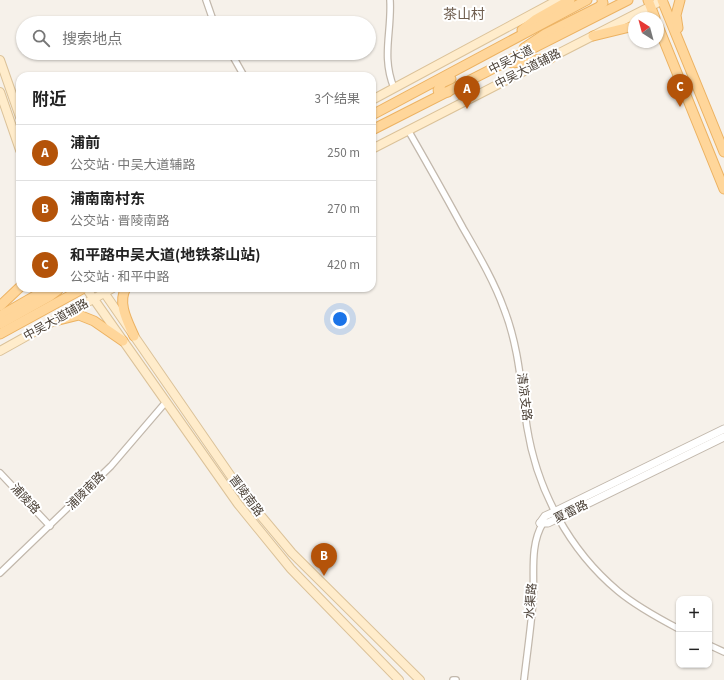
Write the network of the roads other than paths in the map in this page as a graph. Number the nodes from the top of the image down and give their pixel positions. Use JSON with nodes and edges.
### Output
{"nodes":[{"id":1,"x":206,"y":0,"type":"edge"},
{"id":2,"x":390,"y":0,"type":"edge"},
{"id":3,"x":558,"y":0,"type":"edge"},
{"id":4,"x":570,"y":0,"type":"edge"},
{"id":5,"x":587,"y":0,"type":"edge"},
{"id":6,"x":602,"y":0,"type":"edge"},
{"id":7,"x":628,"y":0,"type":"edge"},
{"id":8,"x":662,"y":0,"type":"edge"},
{"id":9,"x":680,"y":0,"type":"edge"},
{"id":10,"x":649,"y":3,"type":"edge"},
{"id":11,"x":212,"y":16,"type":"edge"},
{"id":12,"x":536,"y":27,"type":"junction"},
{"id":13,"x":628,"y":27,"type":"edge"},
{"id":14,"x":593,"y":36,"type":"junction"},
{"id":15,"x":664,"y":41,"type":"edge"},
{"id":16,"x":680,"y":41,"type":"junction"},
{"id":17,"x":506,"y":44,"type":"junction"},
{"id":18,"x":663,"y":48,"type":"edge"},
{"id":19,"x":551,"y":58,"type":"junction"},
{"id":20,"x":0,"y":60,"type":"edge"},
{"id":21,"x":235,"y":60,"type":"edge"},
{"id":22,"x":504,"y":64,"type":"junction"},
{"id":23,"x":675,"y":69,"type":"junction"},
{"id":24,"x":242,"y":72,"type":"edge"},
{"id":25,"x":484,"y":74,"type":"junction"},
{"id":26,"x":394,"y":88,"type":"junction"},
{"id":27,"x":0,"y":92,"type":"edge"},
{"id":28,"x":449,"y":92,"type":"junction"},
{"id":29,"x":376,"y":98,"type":"edge"},
{"id":30,"x":397,"y":102,"type":"junction"},
{"id":31,"x":16,"y":106,"type":"edge"},
{"id":32,"x":376,"y":113,"type":"edge"},
{"id":33,"x":376,"y":122,"type":"edge"},
{"id":34,"x":376,"y":128,"type":"edge"},
{"id":35,"x":408,"y":130,"type":"junction"},
{"id":36,"x":16,"y":138,"type":"edge"},
{"id":37,"x":376,"y":147,"type":"edge"},
{"id":38,"x":724,"y":152,"type":"edge"},
{"id":39,"x":724,"y":189,"type":"edge"},
{"id":40,"x":16,"y":291,"type":"edge"},
{"id":41,"x":16,"y":292,"type":"edge"},
{"id":42,"x":41,"y":292,"type":"edge"},
{"id":43,"x":55,"y":292,"type":"edge"},
{"id":44,"x":78,"y":292,"type":"edge"},
{"id":45,"x":88,"y":292,"type":"edge"},
{"id":46,"x":100,"y":292,"type":"edge"},
{"id":47,"x":103,"y":292,"type":"edge"},
{"id":48,"x":124,"y":292,"type":"edge"},
{"id":49,"x":93,"y":299,"type":"junction"},
{"id":50,"x":0,"y":300,"type":"edge"},
{"id":51,"x":0,"y":306,"type":"edge"},
{"id":52,"x":0,"y":316,"type":"edge"},
{"id":53,"x":55,"y":321,"type":"junction"},
{"id":54,"x":0,"y":324,"type":"edge"},
{"id":55,"x":13,"y":327,"type":"junction"},
{"id":56,"x":0,"y":334,"type":"edge"},
{"id":57,"x":134,"y":336,"type":"junction"},
{"id":58,"x":0,"y":340,"type":"edge"},
{"id":59,"x":123,"y":341,"type":"junction"},
{"id":60,"x":0,"y":351,"type":"edge"},
{"id":61,"x":165,"y":403,"type":"junction"},
{"id":62,"x":724,"y":429,"type":"edge"},
{"id":63,"x":724,"y":437,"type":"edge"},
{"id":64,"x":0,"y":473,"type":"edge"},
{"id":65,"x":554,"y":512,"type":"junction"},
{"id":66,"x":558,"y":518,"type":"junction"},
{"id":67,"x":544,"y":523,"type":"junction"},
{"id":68,"x":50,"y":526,"type":"junction"},
{"id":69,"x":0,"y":573,"type":"edge"},
{"id":70,"x":676,"y":627,"type":"edge"},
{"id":71,"x":712,"y":646,"type":"edge"},
{"id":72,"x":723,"y":651,"type":"edge"},
{"id":73,"x":399,"y":680,"type":"edge"},
{"id":74,"x":420,"y":680,"type":"edge"},
{"id":75,"x":524,"y":680,"type":"edge"}],
"edges":[{"from":1,"to":11,"type":"street"},
{"from":2,"to":26,"type":"street"},
{"from":3,"to":26,"type":"main road"},
{"from":4,"to":17,"type":"main road"},
{"from":5,"to":12,"type":"main road","name":"中吴大道"},
{"from":6,"to":25,"type":"main road"},
{"from":7,"to":22,"type":"main road","name":"中吴大道"},
{"from":8,"to":10,"type":"main road","name":"中吴大道辅路"},
{"from":8,"to":16,"type":"main road"},
{"from":9,"to":16,"type":"main road"},
{"from":10,"to":14,"type":"main road","name":"中吴大道辅路"},
{"from":12,"to":17,"type":"main road","name":"中吴大道"},
{"from":12,"to":28,"type":"main road"},
{"from":13,"to":14,"type":"main road"},
{"from":14,"to":19,"type":"main road","name":"中吴大道辅路"},
{"from":15,"to":23,"type":"main road"},
{"from":16,"to":38,"type":"main road"},
{"from":17,"to":30,"type":"main road","name":"中吴大道"},
{"from":18,"to":23,"type":"main road"},
{"from":19,"to":22,"type":"main road"},
{"from":19,"to":35,"type":"main road","name":"中吴大道辅路"},
{"from":20,"to":31,"type":"main road"},
{"from":21,"to":24,"type":"street"},
{"from":22,"to":25,"type":"main road","name":"中吴大道"},
{"from":23,"to":39,"type":"main road"},
{"from":25,"to":28,"type":"main road","name":"中吴大道"},
{"from":26,"to":29,"type":"main road"},
{"from":27,"to":36,"type":"main road"},
{"from":28,"to":34,"type":"main road","name":"中吴大道"},
{"from":30,"to":32,"type":"main road","name":"中吴大道"},
{"from":30,"to":33,"type":"main road"},
{"from":35,"to":37,"type":"main road","name":"中吴大道辅路"},
{"from":35,"to":65,"type":"street","name":"清凉支路"},
{"from":40,"to":50,"type":"main road"},
{"from":41,"to":51,"type":"main road"},
{"from":42,"to":52,"type":"main road"},
{"from":43,"to":54,"type":"main road"},
{"from":44,"to":55,"type":"main road"},
{"from":45,"to":49,"type":"main road","name":"晋陵南路"},
{"from":46,"to":49,"type":"main road","name":"中吴大道辅路"},
{"from":47,"to":57,"type":"main road","name":"晋陵南路"},
{"from":48,"to":57,"type":"main road"},
{"from":49,"to":53,"type":"main road","name":"中吴大道辅路"},
{"from":49,"to":59,"type":"main road","name":"晋陵南路"},
{"from":53,"to":59,"type":"main road"},
{"from":53,"to":60,"type":"main road","name":"中吴大道辅路"},
{"from":55,"to":56,"type":"main road"},
{"from":55,"to":58,"type":"main road"},
{"from":57,"to":74,"type":"main road","name":"晋陵南路"},
{"from":59,"to":61,"type":"main road","name":"晋陵南路"},
{"from":61,"to":68,"type":"street","name":"浦陵南路"},
{"from":61,"to":73,"type":"main road","name":"晋陵南路"},
{"from":62,"to":65,"type":"street","name":"夏雷路"},
{"from":63,"to":66,"type":"street","name":"夏雷路"},
{"from":64,"to":68,"type":"street","name":"浦陵路"},
{"from":65,"to":66,"type":"street","name":"清凉支路"},
{"from":65,"to":67,"type":"street","name":"夏雷路"},
{"from":66,"to":67,"type":"street","name":"夏雷路"},
{"from":66,"to":70,"type":"street","name":"清凉支路"},
{"from":67,"to":75,"type":"street","name":"水渠路"},
{"from":68,"to":69,"type":"street","name":"浦陵南路"},
{"from":71,"to":72,"type":"street"}]}
